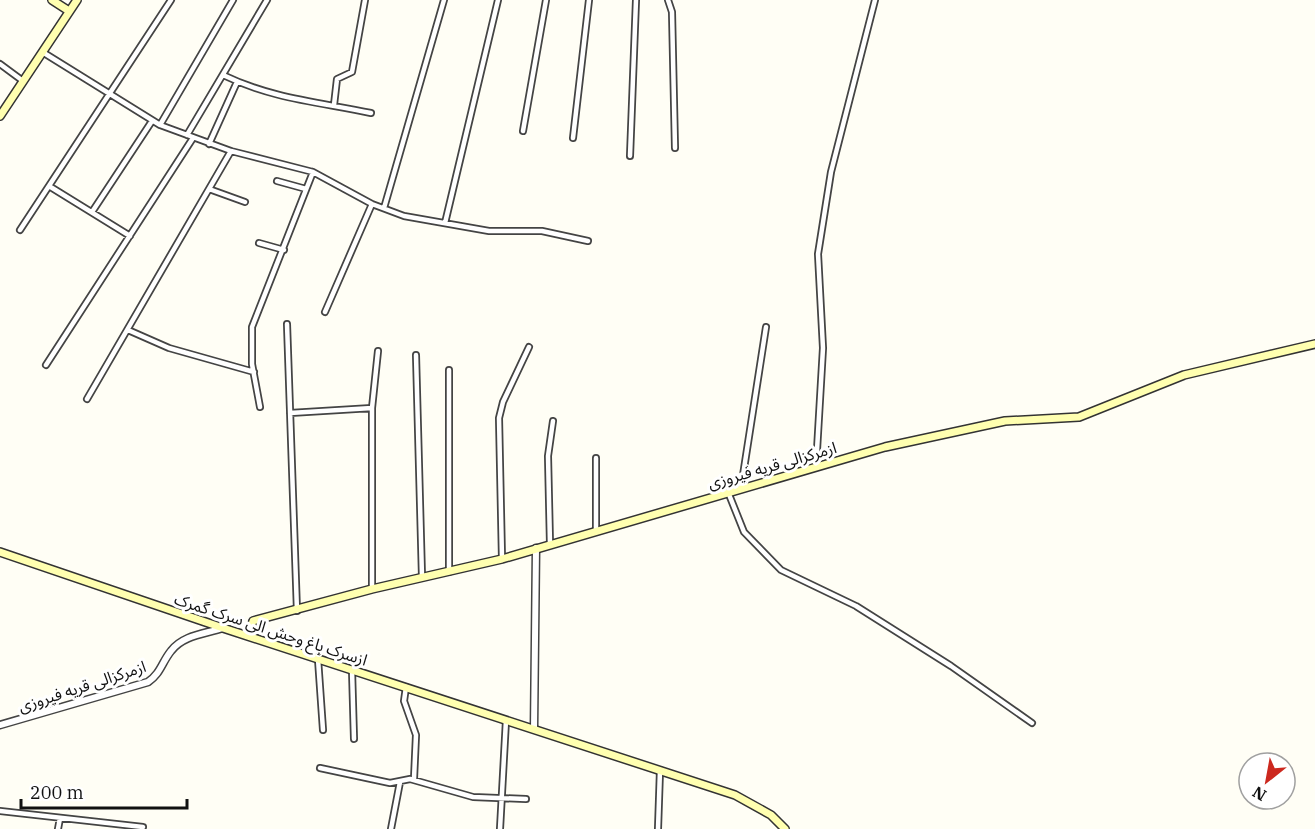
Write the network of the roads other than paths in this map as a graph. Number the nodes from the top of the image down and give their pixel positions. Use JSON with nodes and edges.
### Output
{"nodes":[{"id":1,"x":52,"y":0,"type":"edge"},
{"id":2,"x":77,"y":0,"type":"edge"},
{"id":3,"x":171,"y":0,"type":"edge"},
{"id":4,"x":233,"y":0,"type":"edge"},
{"id":5,"x":267,"y":0,"type":"edge"},
{"id":6,"x":365,"y":0,"type":"edge"},
{"id":7,"x":444,"y":0,"type":"edge"},
{"id":8,"x":498,"y":0,"type":"edge"},
{"id":9,"x":546,"y":0,"type":"edge"},
{"id":10,"x":589,"y":0,"type":"edge"},
{"id":11,"x":636,"y":0,"type":"edge"},
{"id":12,"x":668,"y":0,"type":"edge"},
{"id":13,"x":875,"y":0,"type":"edge"},
{"id":14,"x":69,"y":11,"type":"junction"},
{"id":15,"x":44,"y":53,"type":"junction"},
{"id":16,"x":0,"y":64,"type":"edge"},
{"id":17,"x":223,"y":75,"type":"junction"},
{"id":18,"x":23,"y":81,"type":"junction"},
{"id":19,"x":237,"y":82,"type":"junction"},
{"id":20,"x":108,"y":95,"type":"junction"},
{"id":21,"x":334,"y":105,"type":"junction"},
{"id":22,"x":371,"y":113,"type":"dead end"},
{"id":23,"x":0,"y":116,"type":"edge"},
{"id":24,"x":152,"y":122,"type":"junction"},
{"id":25,"x":160,"y":125,"type":"junction"},
{"id":26,"x":523,"y":131,"type":"dead end"},
{"id":27,"x":187,"y":135,"type":"junction"},
{"id":28,"x":193,"y":138,"type":"junction"},
{"id":29,"x":573,"y":138,"type":"dead end"},
{"id":30,"x":209,"y":144,"type":"junction"},
{"id":31,"x":675,"y":148,"type":"dead end"},
{"id":32,"x":231,"y":151,"type":"junction"},
{"id":33,"x":630,"y":156,"type":"dead end"},
{"id":34,"x":313,"y":172,"type":"junction"},
{"id":35,"x":277,"y":181,"type":"dead end"},
{"id":36,"x":49,"y":186,"type":"junction"},
{"id":37,"x":209,"y":189,"type":"junction"},
{"id":38,"x":306,"y":189,"type":"junction"},
{"id":39,"x":245,"y":202,"type":"dead end"},
{"id":40,"x":372,"y":204,"type":"junction"},
{"id":41,"x":384,"y":208,"type":"junction"},
{"id":42,"x":93,"y":212,"type":"junction"},
{"id":43,"x":446,"y":223,"type":"junction"},
{"id":44,"x":20,"y":230,"type":"dead end"},
{"id":45,"x":130,"y":236,"type":"junction"},
{"id":46,"x":588,"y":241,"type":"dead end"},
{"id":47,"x":259,"y":243,"type":"dead end"},
{"id":48,"x":284,"y":250,"type":"junction"},
{"id":49,"x":325,"y":312,"type":"dead end"},
{"id":50,"x":287,"y":324,"type":"dead end"},
{"id":51,"x":766,"y":327,"type":"dead end"},
{"id":52,"x":128,"y":330,"type":"junction"},
{"id":53,"x":1315,"y":344,"type":"edge"},
{"id":54,"x":529,"y":348,"type":"dead end"},
{"id":55,"x":378,"y":351,"type":"dead end"},
{"id":56,"x":416,"y":355,"type":"dead end"},
{"id":57,"x":46,"y":365,"type":"dead end"},
{"id":58,"x":449,"y":370,"type":"dead end"},
{"id":59,"x":254,"y":372,"type":"junction"},
{"id":60,"x":87,"y":399,"type":"dead end"},
{"id":61,"x":260,"y":407,"type":"dead end"},
{"id":62,"x":372,"y":408,"type":"junction"},
{"id":63,"x":290,"y":413,"type":"junction"},
{"id":64,"x":553,"y":421,"type":"dead end"},
{"id":65,"x":596,"y":458,"type":"dead end"},
{"id":66,"x":816,"y":467,"type":"junction"},
{"id":67,"x":741,"y":488,"type":"junction"},
{"id":68,"x":728,"y":492,"type":"junction"},
{"id":69,"x":596,"y":530,"type":"junction"},
{"id":70,"x":550,"y":544,"type":"junction"},
{"id":71,"x":536,"y":548,"type":"junction"},
{"id":72,"x":0,"y":552,"type":"edge"},
{"id":73,"x":502,"y":559,"type":"junction"},
{"id":74,"x":449,"y":572,"type":"junction"},
{"id":75,"x":423,"y":577,"type":"junction"},
{"id":76,"x":372,"y":589,"type":"junction"},
{"id":77,"x":297,"y":611,"type":"junction"},
{"id":78,"x":223,"y":628,"type":"junction"},
{"id":79,"x":248,"y":636,"type":"junction"},
{"id":80,"x":318,"y":659,"type":"junction"},
{"id":81,"x":352,"y":670,"type":"junction"},
{"id":82,"x":406,"y":687,"type":"junction"},
{"id":83,"x":506,"y":720,"type":"junction"},
{"id":84,"x":1032,"y":723,"type":"dead end"},
{"id":85,"x":0,"y":725,"type":"edge"},
{"id":86,"x":534,"y":729,"type":"junction"},
{"id":87,"x":323,"y":730,"type":"dead end"},
{"id":88,"x":354,"y":739,"type":"dead end"},
{"id":89,"x":320,"y":768,"type":"dead end"},
{"id":90,"x":660,"y":770,"type":"junction"},
{"id":91,"x":414,"y":779,"type":"junction"},
{"id":92,"x":400,"y":782,"type":"junction"},
{"id":93,"x":501,"y":799,"type":"junction"},
{"id":94,"x":526,"y":799,"type":"dead end"},
{"id":95,"x":0,"y":812,"type":"edge"},
{"id":96,"x":60,"y":818,"type":"junction"},
{"id":97,"x":100,"y":822,"type":"junction"},
{"id":98,"x":140,"y":827,"type":"edge"},
{"id":99,"x":58,"y":829,"type":"edge"},
{"id":100,"x":99,"y":829,"type":"edge"},
{"id":101,"x":391,"y":829,"type":"edge"},
{"id":102,"x":500,"y":829,"type":"edge"},
{"id":103,"x":658,"y":829,"type":"edge"},
{"id":104,"x":785,"y":829,"type":"edge"}],
"edges":[{"from":1,"to":14,"type":"main road"},
{"from":2,"to":14,"type":"main road"},
{"from":3,"to":20,"type":"street"},
{"from":4,"to":25,"type":"street"},
{"from":5,"to":17,"type":"street"},
{"from":6,"to":21,"type":"street"},
{"from":7,"to":41,"type":"street"},
{"from":8,"to":43,"type":"street"},
{"from":9,"to":26,"type":"street"},
{"from":10,"to":29,"type":"street"},
{"from":11,"to":33,"type":"street"},
{"from":12,"to":31,"type":"street"},
{"from":13,"to":66,"type":"street"},
{"from":14,"to":15,"type":"main road"},
{"from":15,"to":18,"type":"main road"},
{"from":15,"to":20,"type":"street"},
{"from":16,"to":18,"type":"street"},
{"from":17,"to":19,"type":"street"},
{"from":17,"to":27,"type":"street"},
{"from":18,"to":23,"type":"main road"},
{"from":19,"to":21,"type":"street"},
{"from":19,"to":30,"type":"street"},
{"from":20,"to":24,"type":"street"},
{"from":20,"to":36,"type":"street"},
{"from":21,"to":22,"type":"street"},
{"from":24,"to":25,"type":"street"},
{"from":24,"to":42,"type":"street"},
{"from":25,"to":27,"type":"street"},
{"from":27,"to":28,"type":"street"},
{"from":28,"to":30,"type":"street"},
{"from":28,"to":45,"type":"street"},
{"from":30,"to":32,"type":"street"},
{"from":32,"to":34,"type":"street"},
{"from":32,"to":37,"type":"street"},
{"from":34,"to":38,"type":"street"},
{"from":34,"to":40,"type":"street"},
{"from":35,"to":38,"type":"street"},
{"from":36,"to":42,"type":"street"},
{"from":36,"to":44,"type":"street"},
{"from":37,"to":39,"type":"street"},
{"from":37,"to":52,"type":"street"},
{"from":38,"to":48,"type":"street"},
{"from":40,"to":41,"type":"street"},
{"from":40,"to":49,"type":"street"},
{"from":41,"to":43,"type":"street"},
{"from":42,"to":45,"type":"street"},
{"from":43,"to":46,"type":"street"},
{"from":45,"to":57,"type":"street"},
{"from":47,"to":48,"type":"street"},
{"from":48,"to":59,"type":"street"},
{"from":50,"to":63,"type":"street"},
{"from":51,"to":67,"type":"street"},
{"from":52,"to":59,"type":"street"},
{"from":52,"to":60,"type":"street"},
{"from":53,"to":66,"type":"main road","name":"ازمرکزالی قریه فیروزی"},
{"from":54,"to":73,"type":"street"},
{"from":55,"to":62,"type":"street"},
{"from":56,"to":75,"type":"street"},
{"from":58,"to":74,"type":"street"},
{"from":59,"to":61,"type":"street"},
{"from":62,"to":63,"type":"street"},
{"from":62,"to":76,"type":"street"},
{"from":63,"to":77,"type":"street"},
{"from":64,"to":70,"type":"street"},
{"from":65,"to":69,"type":"street"},
{"from":66,"to":67,"type":"main road","name":"ازمرکزالی قریه فیروزی"},
{"from":67,"to":68,"type":"main road","name":"ازمرکزالی قریه فیروزی"},
{"from":68,"to":69,"type":"main road","name":"ازمرکزالی قریه فیروزی"},
{"from":68,"to":84,"type":"street"},
{"from":69,"to":70,"type":"main road","name":"ازمرکزالی قریه فیروزی"},
{"from":70,"to":71,"type":"main road","name":"ازمرکزالی قریه فیروزی"},
{"from":71,"to":73,"type":"main road","name":"ازمرکزالی قریه فیروزی"},
{"from":71,"to":86,"type":"street"},
{"from":72,"to":78,"type":"main road","name":"ازسرک باغ وحش الی سرک گمرک"},
{"from":73,"to":74,"type":"main road","name":"ازمرکزالی قریه فیروزی"},
{"from":74,"to":75,"type":"main road","name":"ازمرکزالی قریه فیروزی"},
{"from":75,"to":76,"type":"main road","name":"ازمرکزالی قریه فیروزی"},
{"from":76,"to":77,"type":"main road","name":"ازمرکزالی قریه فیروزی"},
{"from":77,"to":79,"type":"main road","name":"ازمرکزالی قریه فیروزی"},
{"from":78,"to":79,"type":"main road","name":"ازسرک باغ وحش الی سرک گمرک"},
{"from":78,"to":85,"type":"street","name":"ازمرکزالی قریه فیروزی"},
{"from":79,"to":80,"type":"main road","name":"ازسرک باغ وحش الی سرک گمرک"},
{"from":80,"to":81,"type":"main road","name":"ازسرک باغ وحش الی سرک گمرک"},
{"from":80,"to":87,"type":"street"},
{"from":81,"to":82,"type":"main road","name":"ازسرک باغ وحش الی سرک گمرک"},
{"from":81,"to":88,"type":"street"},
{"from":82,"to":83,"type":"main road","name":"ازسرک باغ وحش الی سرک گمرک"},
{"from":82,"to":91,"type":"street"},
{"from":83,"to":86,"type":"main road","name":"ازسرک باغ وحش الی سرک گمرک"},
{"from":83,"to":93,"type":"street"},
{"from":86,"to":90,"type":"main road","name":"ازسرک باغ وحش الی سرک گمرک"},
{"from":89,"to":92,"type":"street"},
{"from":90,"to":103,"type":"street"},
{"from":90,"to":104,"type":"main road","name":"ازسرک باغ وحش الی سرک گمرک"},
{"from":91,"to":92,"type":"street"},
{"from":91,"to":93,"type":"street"},
{"from":92,"to":101,"type":"street"},
{"from":93,"to":94,"type":"street"},
{"from":93,"to":102,"type":"street"},
{"from":95,"to":96,"type":"street"},
{"from":96,"to":97,"type":"street"},
{"from":96,"to":99,"type":"street"},
{"from":97,"to":98,"type":"street"},
{"from":97,"to":100,"type":"street"}]}
